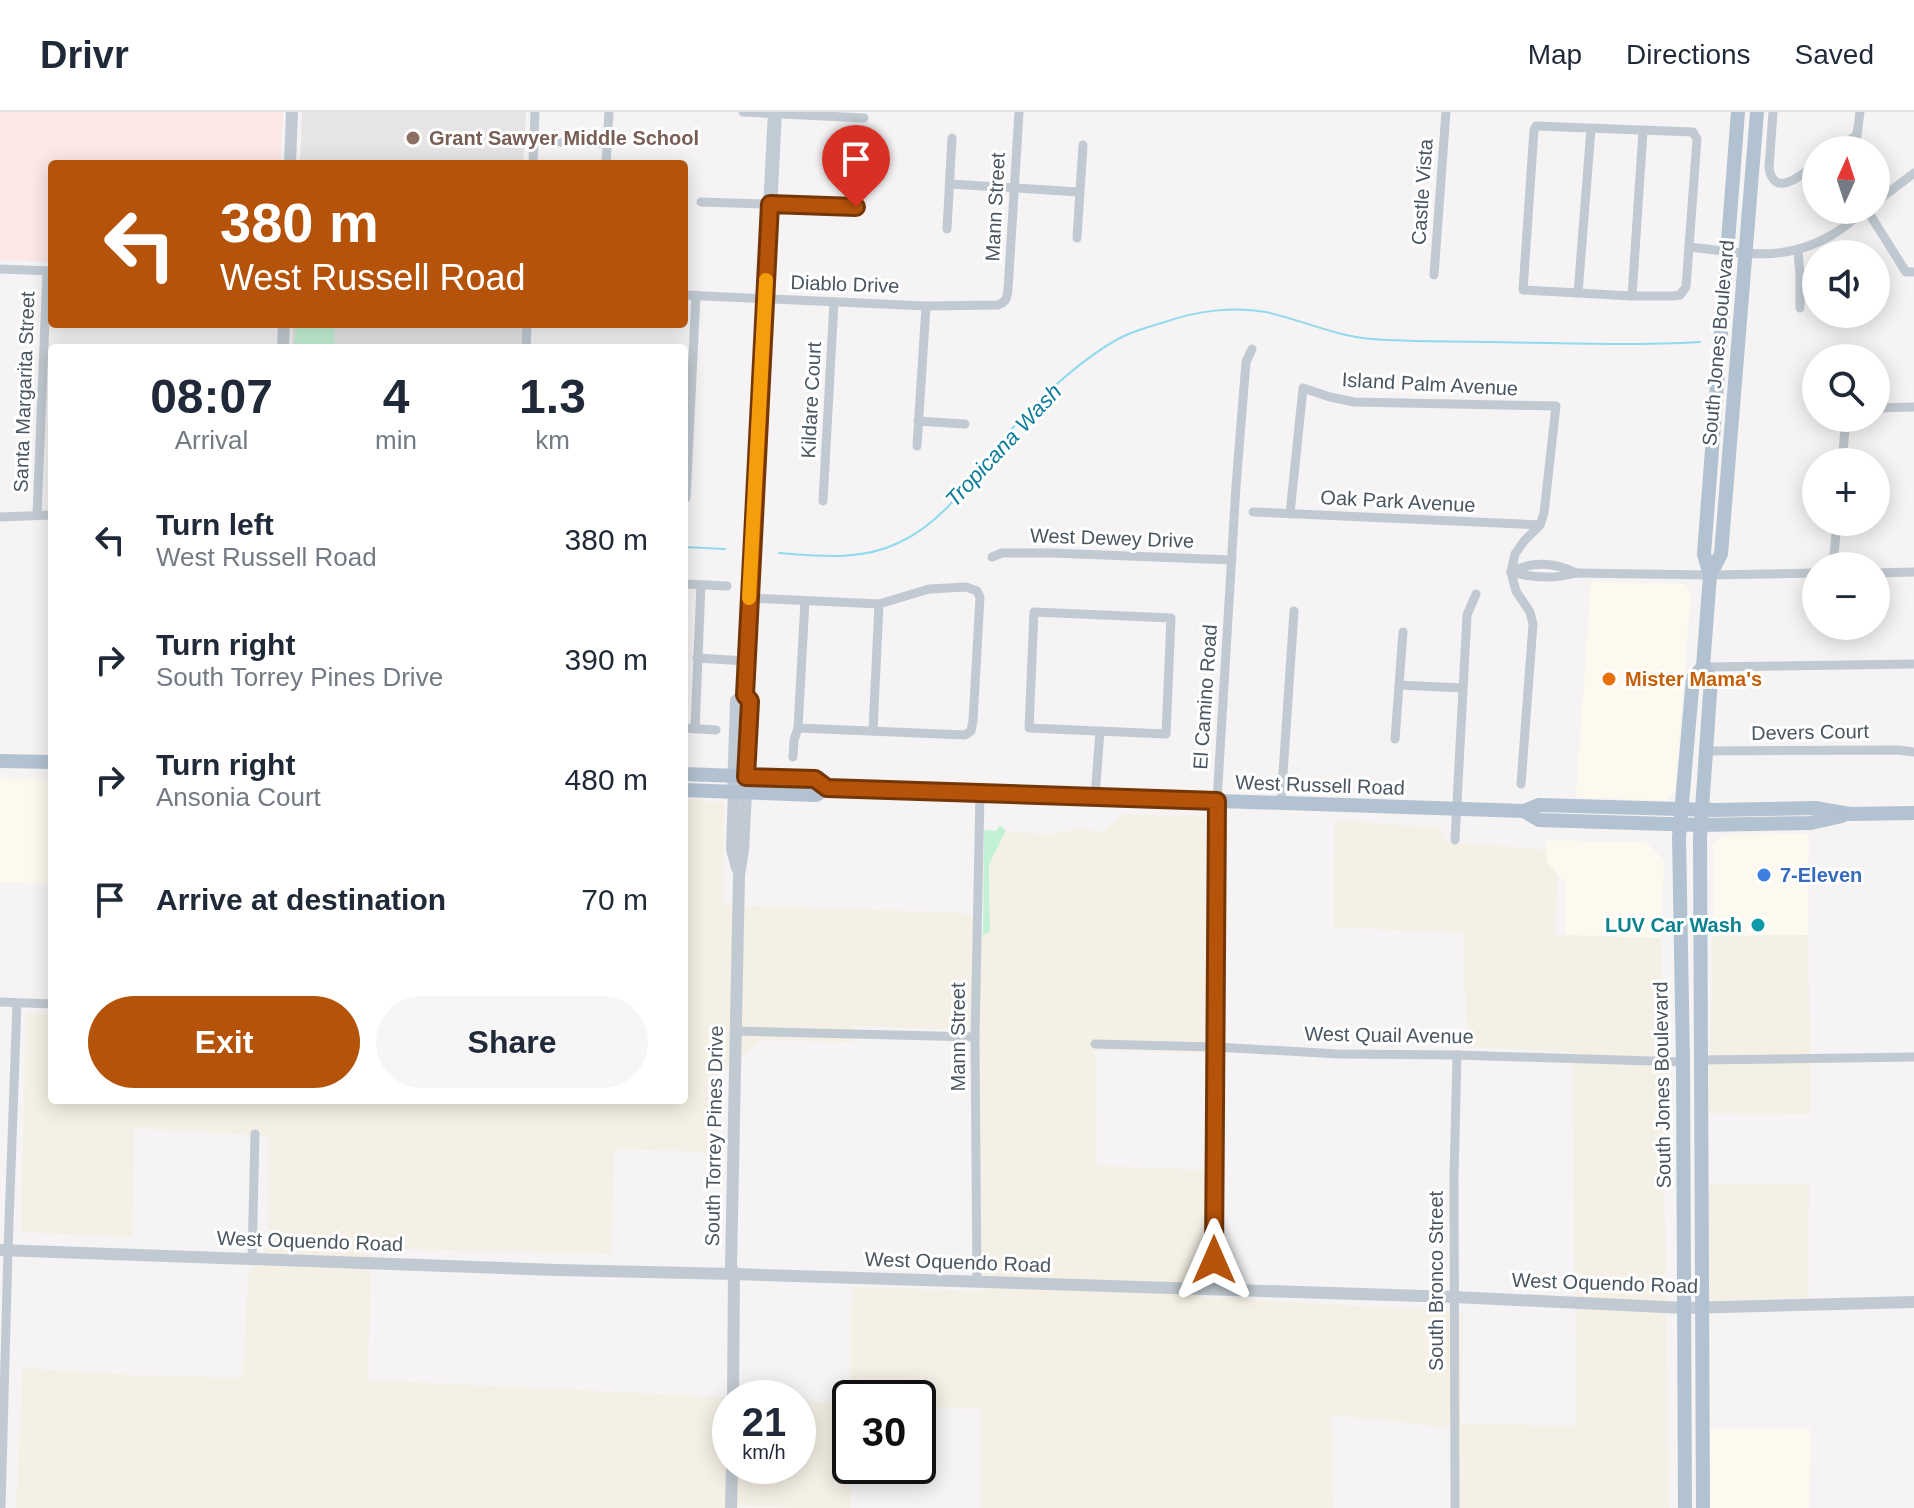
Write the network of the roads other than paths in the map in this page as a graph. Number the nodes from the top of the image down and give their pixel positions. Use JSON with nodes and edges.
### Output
{"nodes":[{"id":1,"x":292,"y":112,"type":"edge"},
{"id":2,"x":535,"y":112,"type":"edge"},
{"id":3,"x":609,"y":112,"type":"edge"},
{"id":4,"x":743,"y":112,"type":"edge"},
{"id":5,"x":1019,"y":112,"type":"edge"},
{"id":6,"x":1446,"y":112,"type":"edge"},
{"id":7,"x":1738,"y":112,"type":"edge"},
{"id":8,"x":1757,"y":112,"type":"edge"},
{"id":9,"x":1773,"y":112,"type":"edge"},
{"id":10,"x":1860,"y":112,"type":"edge"},
{"id":11,"x":775,"y":113,"type":"edge"},
{"id":12,"x":864,"y":118,"type":"dead end"},
{"id":13,"x":1591,"y":129,"type":"junction"},
{"id":14,"x":1643,"y":131,"type":"junction"},
{"id":15,"x":1857,"y":135,"type":"edge"},
{"id":16,"x":952,"y":138,"type":"dead end"},
{"id":17,"x":560,"y":142,"type":"dead end"},
{"id":18,"x":607,"y":144,"type":"junction"},
{"id":19,"x":1083,"y":145,"type":"dead end"},
{"id":20,"x":290,"y":160,"type":"edge"},
{"id":21,"x":533,"y":160,"type":"edge"},
{"id":22,"x":606,"y":160,"type":"edge"},
{"id":23,"x":1802,"y":173,"type":"edge"},
{"id":24,"x":1914,"y":173,"type":"edge"},
{"id":25,"x":950,"y":184,"type":"junction"},
{"id":26,"x":1014,"y":188,"type":"junction"},
{"id":27,"x":1890,"y":191,"type":"edge"},
{"id":28,"x":1079,"y":192,"type":"junction"},
{"id":29,"x":701,"y":202,"type":"dead end"},
{"id":30,"x":770,"y":204,"type":"junction"},
{"id":31,"x":856,"y":207,"type":"dead end"},
{"id":32,"x":1847,"y":224,"type":"edge"},
{"id":33,"x":1876,"y":224,"type":"edge"},
{"id":34,"x":947,"y":229,"type":"dead end"},
{"id":35,"x":1077,"y":238,"type":"dead end"},
{"id":36,"x":1689,"y":247,"type":"junction"},
{"id":37,"x":1798,"y":251,"type":"junction"},
{"id":38,"x":1728,"y":253,"type":"junction"},
{"id":39,"x":1746,"y":254,"type":"junction"},
{"id":40,"x":0,"y":269,"type":"edge"},
{"id":41,"x":48,"y":271,"type":"edge"},
{"id":42,"x":1910,"y":272,"type":"edge"},
{"id":43,"x":1434,"y":275,"type":"dead end"},
{"id":44,"x":1578,"y":293,"type":"junction"},
{"id":45,"x":688,"y":295,"type":"edge"},
{"id":46,"x":696,"y":295,"type":"junction"},
{"id":47,"x":1632,"y":296,"type":"junction"},
{"id":48,"x":765,"y":299,"type":"junction"},
{"id":49,"x":834,"y":302,"type":"junction"},
{"id":50,"x":1004,"y":303,"type":"joint"},
{"id":51,"x":926,"y":306,"type":"junction"},
{"id":52,"x":1800,"y":308,"type":"dead end"},
{"id":53,"x":48,"y":309,"type":"edge"},
{"id":54,"x":1252,"y":349,"type":"dead end"},
{"id":55,"x":1717,"y":387,"type":"junction"},
{"id":56,"x":1914,"y":407,"type":"edge"},
{"id":57,"x":1890,"y":408,"type":"edge"},
{"id":58,"x":918,"y":421,"type":"junction"},
{"id":59,"x":965,"y":424,"type":"dead end"},
{"id":60,"x":1731,"y":434,"type":"junction"},
{"id":61,"x":917,"y":446,"type":"dead end"},
{"id":62,"x":688,"y":457,"type":"edge"},
{"id":63,"x":823,"y":501,"type":"dead end"},
{"id":64,"x":1253,"y":512,"type":"dead end"},
{"id":65,"x":1290,"y":514,"type":"junction"},
{"id":66,"x":37,"y":515,"type":"junction"},
{"id":67,"x":48,"y":515,"type":"edge"},
{"id":68,"x":0,"y":517,"type":"edge"},
{"id":69,"x":1540,"y":525,"type":"junction"},
{"id":70,"x":992,"y":557,"type":"dead end"},
{"id":71,"x":1232,"y":560,"type":"junction"},
{"id":72,"x":1511,"y":572,"type":"junction"},
{"id":73,"x":1914,"y":572,"type":"edge"},
{"id":74,"x":1802,"y":573,"type":"edge"},
{"id":75,"x":1890,"y":573,"type":"edge"},
{"id":76,"x":1710,"y":575,"type":"junction"},
{"id":77,"x":688,"y":584,"type":"edge"},
{"id":78,"x":701,"y":585,"type":"junction"},
{"id":79,"x":727,"y":586,"type":"dead end"},
{"id":80,"x":1476,"y":594,"type":"dead end"},
{"id":81,"x":749,"y":598,"type":"junction"},
{"id":82,"x":805,"y":601,"type":"junction"},
{"id":83,"x":879,"y":604,"type":"junction"},
{"id":84,"x":1294,"y":611,"type":"dead end"},
{"id":85,"x":1403,"y":632,"type":"dead end"},
{"id":86,"x":697,"y":658,"type":"junction"},
{"id":87,"x":746,"y":661,"type":"junction"},
{"id":88,"x":1914,"y":664,"type":"edge"},
{"id":89,"x":1703,"y":667,"type":"junction"},
{"id":90,"x":1399,"y":685,"type":"junction"},
{"id":91,"x":1462,"y":688,"type":"junction"},
{"id":92,"x":689,"y":728,"type":"edge"},
{"id":93,"x":798,"y":728,"type":"junction"},
{"id":94,"x":716,"y":730,"type":"dead end"},
{"id":95,"x":873,"y":731,"type":"junction"},
{"id":96,"x":1100,"y":731,"type":"junction"},
{"id":97,"x":1395,"y":739,"type":"dead end"},
{"id":98,"x":1705,"y":751,"type":"junction"},
{"id":99,"x":1914,"y":752,"type":"edge"},
{"id":100,"x":793,"y":757,"type":"dead end"},
{"id":101,"x":0,"y":761,"type":"edge"},
{"id":102,"x":48,"y":762,"type":"edge"},
{"id":103,"x":688,"y":774,"type":"edge"},
{"id":104,"x":741,"y":776,"type":"junction"},
{"id":105,"x":1521,"y":784,"type":"dead end"},
{"id":106,"x":827,"y":788,"type":"junction"},
{"id":107,"x":688,"y":790,"type":"edge"},
{"id":108,"x":740,"y":793,"type":"junction"},
{"id":109,"x":980,"y":793,"type":"junction"},
{"id":110,"x":1095,"y":797,"type":"junction"},
{"id":111,"x":1217,"y":801,"type":"junction"},
{"id":112,"x":1281,"y":803,"type":"junction"},
{"id":113,"x":1455,"y":809,"type":"junction"},
{"id":114,"x":1681,"y":809,"type":"junction"},
{"id":115,"x":1702,"y":810,"type":"junction"},
{"id":116,"x":1524,"y":811,"type":"junction"},
{"id":117,"x":1914,"y":813,"type":"edge"},
{"id":118,"x":1850,"y":814,"type":"junction"},
{"id":119,"x":1700,"y":825,"type":"junction"},
{"id":120,"x":1680,"y":826,"type":"junction"},
{"id":121,"x":1455,"y":840,"type":"dead end"},
{"id":122,"x":0,"y":1002,"type":"edge"},
{"id":123,"x":17,"y":1003,"type":"junction"},
{"id":124,"x":48,"y":1004,"type":"edge"},
{"id":125,"x":736,"y":1031,"type":"junction"},
{"id":126,"x":975,"y":1037,"type":"junction"},
{"id":127,"x":1095,"y":1044,"type":"dead end"},
{"id":128,"x":1216,"y":1047,"type":"junction"},
{"id":129,"x":1457,"y":1055,"type":"junction"},
{"id":130,"x":1914,"y":1057,"type":"edge"},
{"id":131,"x":1701,"y":1060,"type":"junction"},
{"id":132,"x":1683,"y":1062,"type":"junction"},
{"id":133,"x":255,"y":1134,"type":"dead end"},
{"id":134,"x":4,"y":1250,"type":"edge"},
{"id":135,"x":252,"y":1259,"type":"junction"},
{"id":136,"x":734,"y":1274,"type":"junction"},
{"id":137,"x":977,"y":1282,"type":"junction"},
{"id":138,"x":1214,"y":1290,"type":"junction"},
{"id":139,"x":1454,"y":1297,"type":"junction"},
{"id":140,"x":1914,"y":1302,"type":"edge"},
{"id":141,"x":1702,"y":1307,"type":"junction"},
{"id":142,"x":1684,"y":1308,"type":"junction"},
{"id":143,"x":733,"y":1380,"type":"edge"},
{"id":144,"x":732,"y":1484,"type":"edge"},
{"id":145,"x":1,"y":1495,"type":"edge"},
{"id":146,"x":1,"y":1508,"type":"edge"},
{"id":147,"x":731,"y":1508,"type":"edge"},
{"id":148,"x":1455,"y":1508,"type":"edge"},
{"id":149,"x":1685,"y":1508,"type":"edge"},
{"id":150,"x":1703,"y":1508,"type":"edge"}],
"edges":[{"from":1,"to":20,"type":"street"},
{"from":2,"to":21,"type":"street"},
{"from":3,"to":18,"type":"street"},
{"from":4,"to":11,"type":"street"},
{"from":5,"to":26,"type":"street","name":"Mann Street"},
{"from":6,"to":43,"type":"street","name":"Castle Vista"},
{"from":7,"to":38,"type":"main road","name":"South Jones Boulevard"},
{"from":8,"to":39,"type":"main road","name":"South Jones Boulevard"},
{"from":9,"to":23,"type":"street"},
{"from":10,"to":15,"type":"street"},
{"from":11,"to":12,"type":"street"},
{"from":11,"to":30,"type":"main road","name":"South Torrey Pines Drive"},
{"from":13,"to":14,"type":"street"},
{"from":13,"to":44,"type":"street"},
{"from":13,"to":44,"type":"street"},
{"from":14,"to":36,"type":"street"},
{"from":14,"to":47,"type":"street"},
{"from":16,"to":25,"type":"street"},
{"from":17,"to":18,"type":"street"},
{"from":18,"to":22,"type":"street"},
{"from":19,"to":28,"type":"street"},
{"from":24,"to":27,"type":"street"},
{"from":25,"to":26,"type":"street"},
{"from":25,"to":34,"type":"street"},
{"from":26,"to":28,"type":"street"},
{"from":26,"to":50,"type":"street","name":"Mann Street"},
{"from":28,"to":35,"type":"street"},
{"from":29,"to":30,"type":"street"},
{"from":30,"to":31,"type":"street"},
{"from":30,"to":48,"type":"main road","name":"South Torrey Pines Drive"},
{"from":32,"to":37,"type":"street"},
{"from":33,"to":42,"type":"street"},
{"from":36,"to":38,"type":"street"},
{"from":36,"to":47,"type":"street"},
{"from":37,"to":39,"type":"street"},
{"from":37,"to":52,"type":"street"},
{"from":38,"to":39,"type":"street"},
{"from":38,"to":55,"type":"main road","name":"South Jones Boulevard"},
{"from":39,"to":60,"type":"main road","name":"South Jones Boulevard"},
{"from":40,"to":41,"type":"street"},
{"from":44,"to":47,"type":"street"},
{"from":45,"to":46,"type":"street","name":"Diablo Drive"},
{"from":46,"to":48,"type":"street","name":"Diablo Drive"},
{"from":46,"to":62,"type":"street"},
{"from":48,"to":49,"type":"street","name":"Diablo Drive"},
{"from":48,"to":81,"type":"main road","name":"South Torrey Pines Drive"},
{"from":49,"to":51,"type":"street","name":"Diablo Drive"},
{"from":49,"to":63,"type":"street","name":"Kildare Court"},
{"from":50,"to":51,"type":"street","name":"Diablo Drive"},
{"from":51,"to":58,"type":"street"},
{"from":53,"to":66,"type":"street","name":"Santa Margarita Street"},
{"from":54,"to":71,"type":"street","name":"El Camino Road"},
{"from":55,"to":60,"type":"main road"},
{"from":55,"to":76,"type":"main road","name":"South Jones Boulevard"},
{"from":56,"to":57,"type":"street"},
{"from":58,"to":59,"type":"street"},
{"from":58,"to":61,"type":"street"},
{"from":60,"to":76,"type":"main road","name":"South Jones Boulevard"},
{"from":64,"to":65,"type":"street","name":"Oak Park Avenue"},
{"from":65,"to":69,"type":"street","name":"Oak Park Avenue"},
{"from":65,"to":69,"type":"street","name":"Island Palm Avenue"},
{"from":66,"to":67,"type":"street"},
{"from":66,"to":68,"type":"street"},
{"from":69,"to":72,"type":"street"},
{"from":70,"to":71,"type":"street","name":"West Dewey Drive"},
{"from":71,"to":111,"type":"street","name":"El Camino Road"},
{"from":72,"to":76,"type":"street"},
{"from":72,"to":105,"type":"street"},
{"from":73,"to":75,"type":"street"},
{"from":74,"to":76,"type":"street"},
{"from":76,"to":89,"type":"main road","name":"South Jones Boulevard"},
{"from":77,"to":78,"type":"street"},
{"from":78,"to":79,"type":"street"},
{"from":78,"to":86,"type":"street"},
{"from":80,"to":91,"type":"street"},
{"from":81,"to":82,"type":"street"},
{"from":81,"to":87,"type":"main road","name":"South Torrey Pines Drive"},
{"from":82,"to":83,"type":"street"},
{"from":82,"to":93,"type":"street"},
{"from":83,"to":95,"type":"street"},
{"from":83,"to":95,"type":"street"},
{"from":84,"to":112,"type":"street"},
{"from":85,"to":90,"type":"street"},
{"from":86,"to":87,"type":"street"},
{"from":86,"to":92,"type":"street"},
{"from":87,"to":104,"type":"main road","name":"South Torrey Pines Drive"},
{"from":88,"to":89,"type":"street"},
{"from":89,"to":98,"type":"main road","name":"South Jones Boulevard"},
{"from":89,"to":114,"type":"main road","name":"South Jones Boulevard"},
{"from":90,"to":91,"type":"street"},
{"from":90,"to":97,"type":"street"},
{"from":91,"to":113,"type":"street"},
{"from":92,"to":94,"type":"street"},
{"from":93,"to":95,"type":"street"},
{"from":93,"to":100,"type":"street"},
{"from":96,"to":96,"type":"street"},
{"from":96,"to":110,"type":"street"},
{"from":98,"to":99,"type":"street","name":"Devers Court"},
{"from":98,"to":115,"type":"main road","name":"South Jones Boulevard"},
{"from":101,"to":102,"type":"main road"},
{"from":103,"to":104,"type":"main road","name":"West Russell Road"},
{"from":104,"to":106,"type":"main road","name":"West Russell Road"},
{"from":104,"to":108,"type":"main road","name":"South Torrey Pines Drive"},
{"from":106,"to":108,"type":"main road","name":"West Russell Road"},
{"from":106,"to":109,"type":"main road","name":"West Russell Road"},
{"from":107,"to":108,"type":"main road","name":"West Russell Road"},
{"from":108,"to":125,"type":"street","name":"South Torrey Pines Drive"},
{"from":109,"to":110,"type":"main road","name":"West Russell Road"},
{"from":109,"to":126,"type":"street","name":"Mann Street"},
{"from":110,"to":111,"type":"main road","name":"West Russell Road"},
{"from":111,"to":112,"type":"main road","name":"West Russell Road"},
{"from":111,"to":128,"type":"street","name":"El Camino Road"},
{"from":112,"to":113,"type":"main road","name":"West Russell Road"},
{"from":113,"to":116,"type":"main road","name":"West Russell Road"},
{"from":113,"to":121,"type":"street"},
{"from":114,"to":115,"type":"main road","name":"West Russell Road"},
{"from":114,"to":116,"type":"main road","name":"West Russell Road"},
{"from":114,"to":120,"type":"main road","name":"South Jones Boulevard"},
{"from":115,"to":118,"type":"main road","name":"West Russell Road"},
{"from":115,"to":119,"type":"main road","name":"South Jones Boulevard"},
{"from":116,"to":120,"type":"main road","name":"West Russell Road"},
{"from":117,"to":118,"type":"main road","name":"West Russell Road"},
{"from":118,"to":119,"type":"main road","name":"West Russell Road"},
{"from":119,"to":120,"type":"main road","name":"West Russell Road"},
{"from":119,"to":131,"type":"main road","name":"South Jones Boulevard"},
{"from":120,"to":132,"type":"main road","name":"South Jones Boulevard"},
{"from":122,"to":123,"type":"street"},
{"from":123,"to":124,"type":"street"},
{"from":123,"to":134,"type":"street"},
{"from":125,"to":126,"type":"street"},
{"from":125,"to":136,"type":"street","name":"South Torrey Pines Drive"},
{"from":126,"to":137,"type":"street","name":"Mann Street"},
{"from":127,"to":128,"type":"street","name":"West Quail Avenue"},
{"from":128,"to":129,"type":"street","name":"West Quail Avenue"},
{"from":128,"to":138,"type":"street","name":"El Camino Road"},
{"from":129,"to":132,"type":"street","name":"West Quail Avenue"},
{"from":129,"to":139,"type":"street","name":"South Bronco Street"},
{"from":130,"to":131,"type":"street"},
{"from":131,"to":141,"type":"main road","name":"South Jones Boulevard"},
{"from":132,"to":142,"type":"main road","name":"South Jones Boulevard"},
{"from":133,"to":135,"type":"street"},
{"from":134,"to":135,"type":"street","name":"West Oquendo Road"},
{"from":134,"to":145,"type":"street"},
{"from":135,"to":136,"type":"street","name":"West Oquendo Road"},
{"from":136,"to":137,"type":"street","name":"West Oquendo Road"},
{"from":136,"to":143,"type":"street","name":"South Torrey Pines Drive"},
{"from":137,"to":138,"type":"street","name":"West Oquendo Road"},
{"from":138,"to":139,"type":"street","name":"West Oquendo Road"},
{"from":139,"to":142,"type":"street","name":"West Oquendo Road"},
{"from":139,"to":148,"type":"street","name":"South Bronco Street"},
{"from":140,"to":141,"type":"street","name":"West Oquendo Road"},
{"from":141,"to":142,"type":"street","name":"West Oquendo Road"},
{"from":141,"to":150,"type":"main road","name":"South Jones Boulevard"},
{"from":142,"to":149,"type":"main road","name":"South Jones Boulevard"},
{"from":144,"to":147,"type":"street"},
{"from":145,"to":146,"type":"street"}]}
